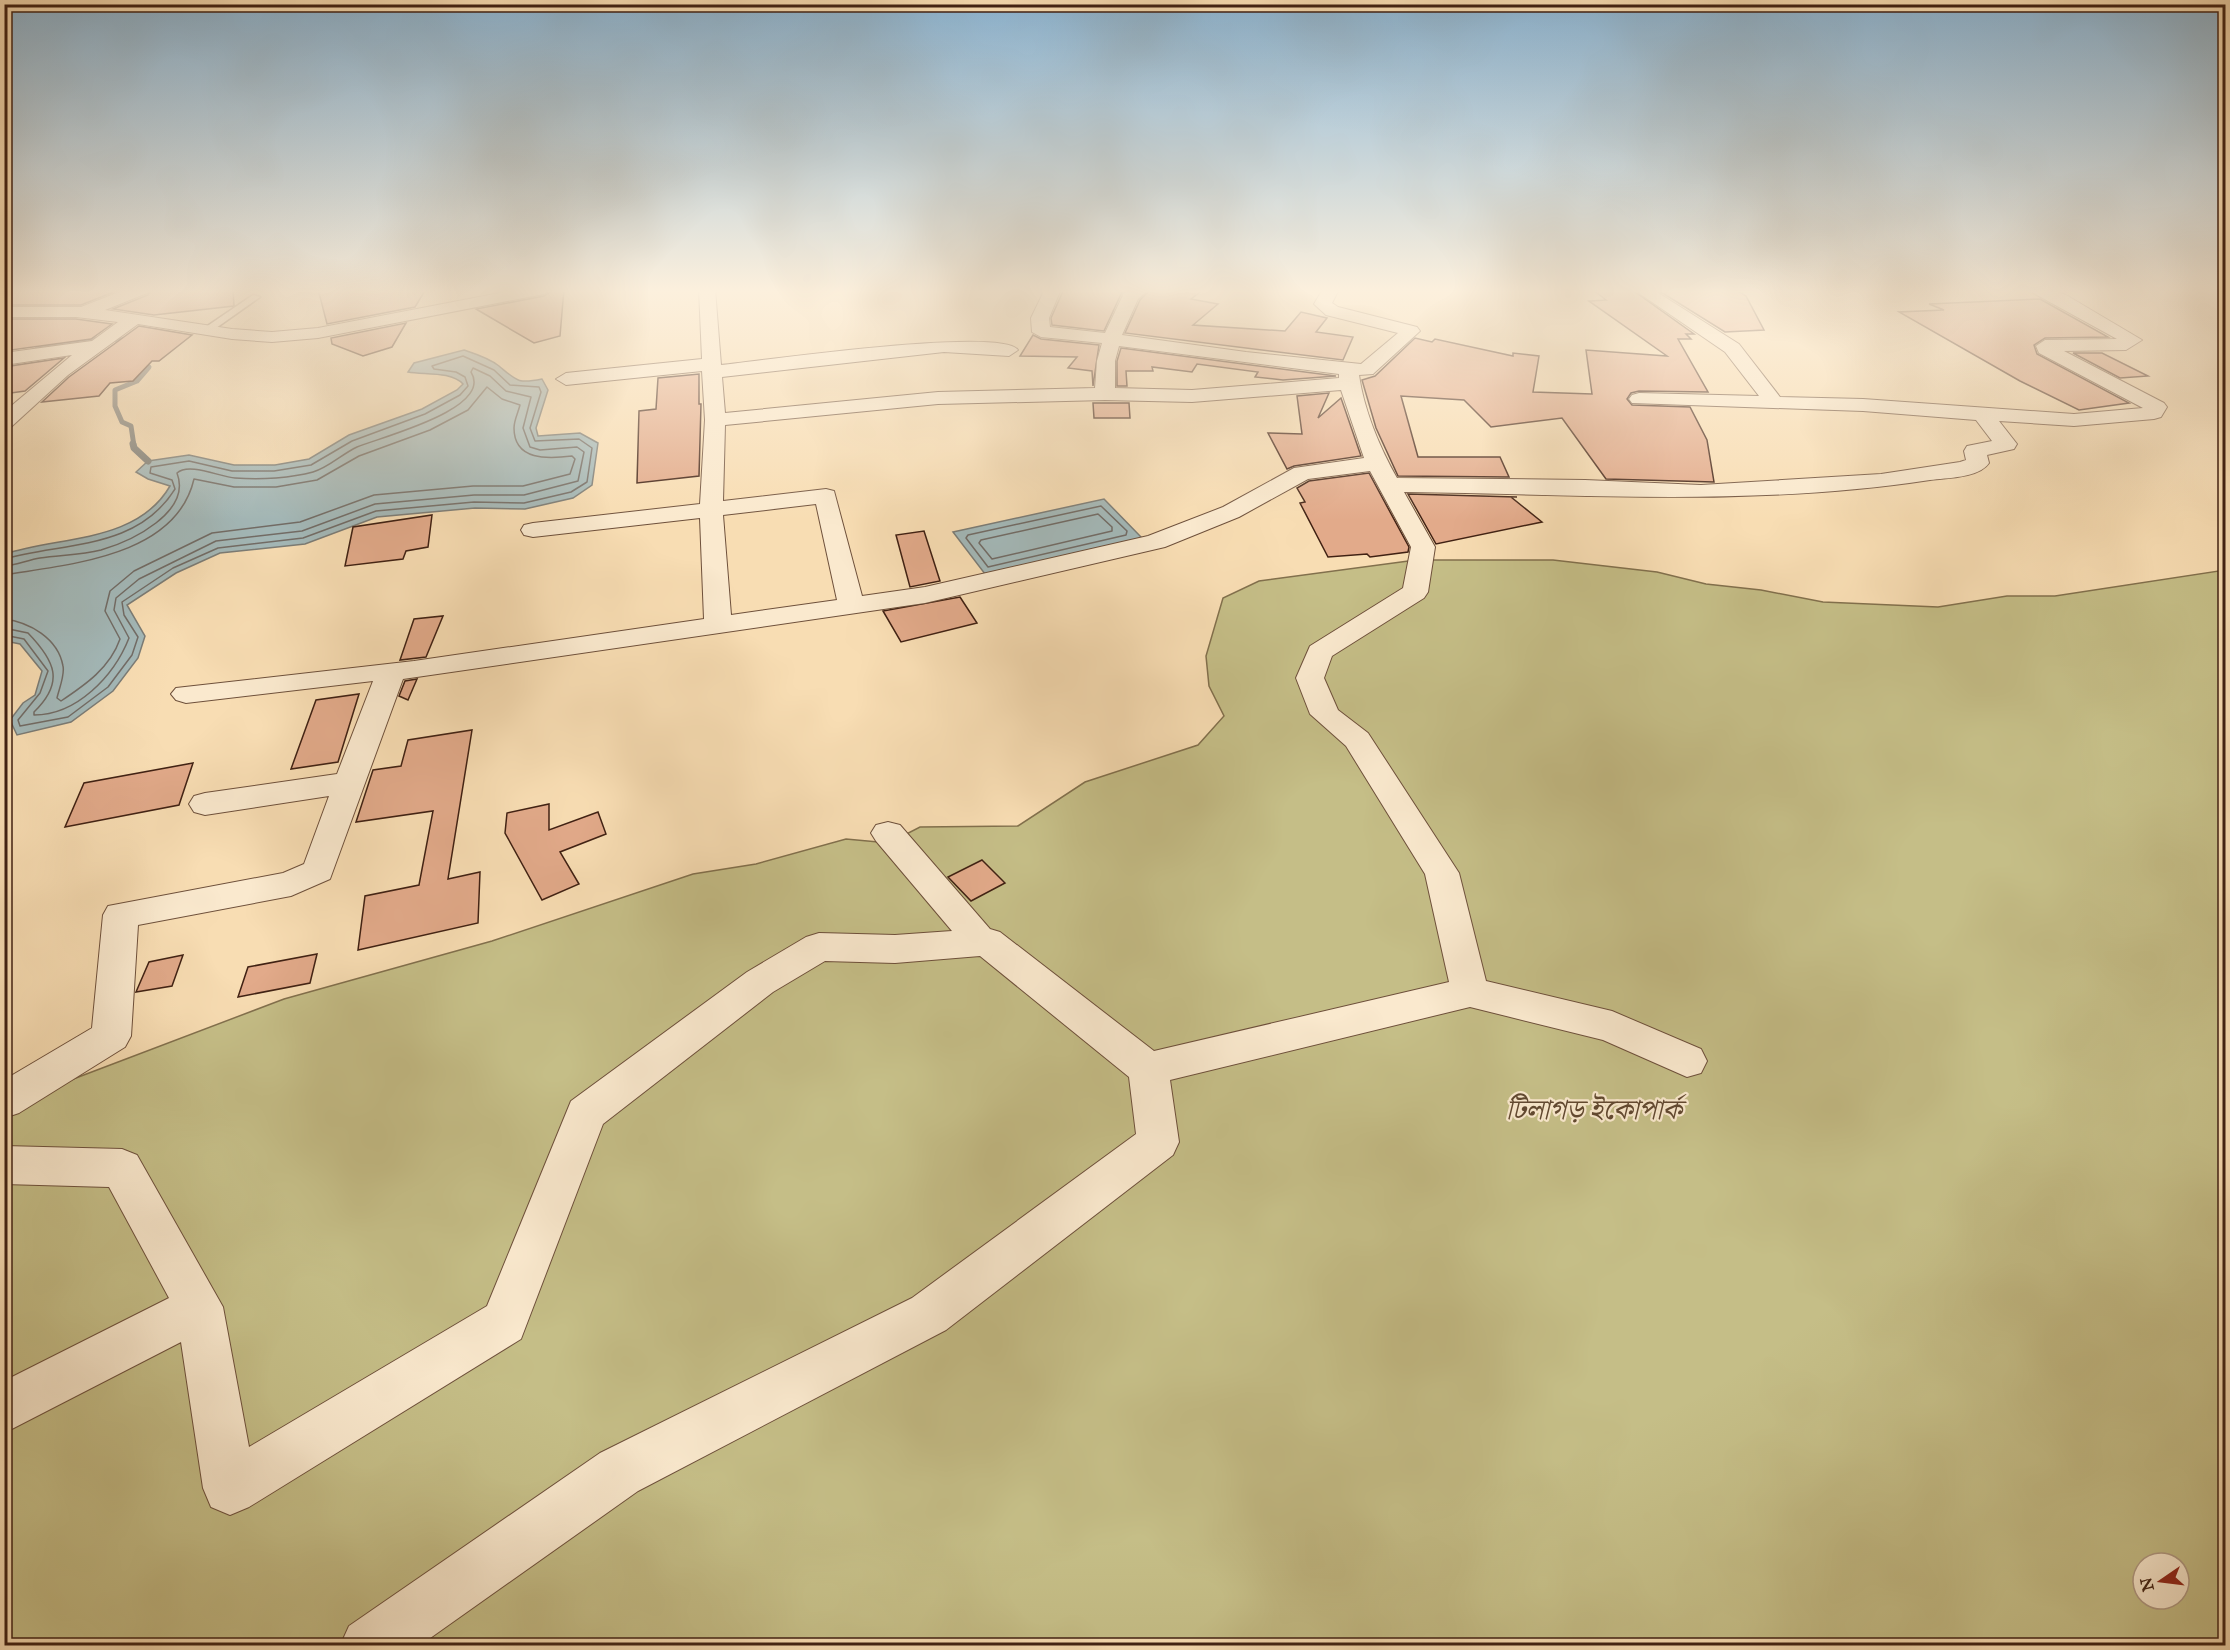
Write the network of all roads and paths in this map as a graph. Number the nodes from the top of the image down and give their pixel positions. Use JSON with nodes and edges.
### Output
{"nodes":[{"id":1,"x":68,"y":366,"type":"edge"},
{"id":2,"x":732,"y":366,"type":"edge"},
{"id":3,"x":1106,"y":366,"type":"edge"},
{"id":4,"x":1292,"y":366,"type":"edge"},
{"id":5,"x":1371,"y":366,"type":"edge"},
{"id":6,"x":1746,"y":366,"type":"edge"},
{"id":7,"x":2079,"y":366,"type":"edge"},
{"id":8,"x":711,"y":368,"type":"junction"},
{"id":9,"x":1349,"y":376,"type":"junction"},
{"id":10,"x":566,"y":379,"type":"dead end"},
{"id":11,"x":1105,"y":394,"type":"junction"},
{"id":12,"x":1639,"y":399,"type":"dead end"},
{"id":13,"x":1775,"y":404,"type":"junction"},
{"id":14,"x":1982,"y":414,"type":"junction"},
{"id":15,"x":715,"y":420,"type":"junction"},
{"id":16,"x":4,"y":423,"type":"edge"},
{"id":17,"x":1383,"y":474,"type":"junction"},
{"id":18,"x":711,"y":510,"type":"junction"},
{"id":19,"x":533,"y":530,"type":"dead end"},
{"id":20,"x":851,"y":606,"type":"junction"},
{"id":21,"x":718,"y":626,"type":"junction"},
{"id":22,"x":410,"y":668,"type":"junction"},
{"id":23,"x":186,"y":694,"type":"dead end"},
{"id":24,"x":351,"y":782,"type":"junction"},
{"id":25,"x":205,"y":804,"type":"dead end"},
{"id":26,"x":888,"y":833,"type":"dead end"},
{"id":27,"x":961,"y":945,"type":"junction"},
{"id":28,"x":1470,"y":992,"type":"junction"},
{"id":29,"x":1688,"y":1061,"type":"dead end"},
{"id":30,"x":1148,"y":1069,"type":"junction"},
{"id":31,"x":4,"y":1101,"type":"edge"},
{"id":32,"x":4,"y":1165,"type":"edge"},
{"id":33,"x":199,"y":1307,"type":"junction"},
{"id":34,"x":4,"y":1408,"type":"edge"},
{"id":35,"x":369,"y":1646,"type":"edge"}],
"edges":[{"from":1,"to":16,"type":"street"},
{"from":2,"to":8,"type":"street"},
{"from":3,"to":11,"type":"street"},
{"from":4,"to":9,"type":"street"},
{"from":5,"to":9,"type":"street"},
{"from":6,"to":13,"type":"street"},
{"from":7,"to":14,"type":"street"},
{"from":8,"to":10,"type":"street"},
{"from":8,"to":15,"type":"street"},
{"from":9,"to":11,"type":"street"},
{"from":9,"to":17,"type":"street"},
{"from":11,"to":15,"type":"street"},
{"from":12,"to":13,"type":"street"},
{"from":13,"to":14,"type":"street"},
{"from":14,"to":17,"type":"street"},
{"from":15,"to":18,"type":"street"},
{"from":17,"to":20,"type":"street"},
{"from":17,"to":28,"type":"street"},
{"from":18,"to":19,"type":"street"},
{"from":18,"to":20,"type":"street"},
{"from":18,"to":21,"type":"street"},
{"from":20,"to":21,"type":"street"},
{"from":21,"to":22,"type":"street"},
{"from":22,"to":23,"type":"street"},
{"from":22,"to":24,"type":"street"},
{"from":24,"to":25,"type":"street"},
{"from":24,"to":31,"type":"street"},
{"from":26,"to":27,"type":"street"},
{"from":27,"to":30,"type":"street"},
{"from":27,"to":33,"type":"street"},
{"from":28,"to":29,"type":"street"},
{"from":28,"to":30,"type":"street"},
{"from":30,"to":35,"type":"street"},
{"from":32,"to":33,"type":"street"},
{"from":33,"to":34,"type":"street"}]}
